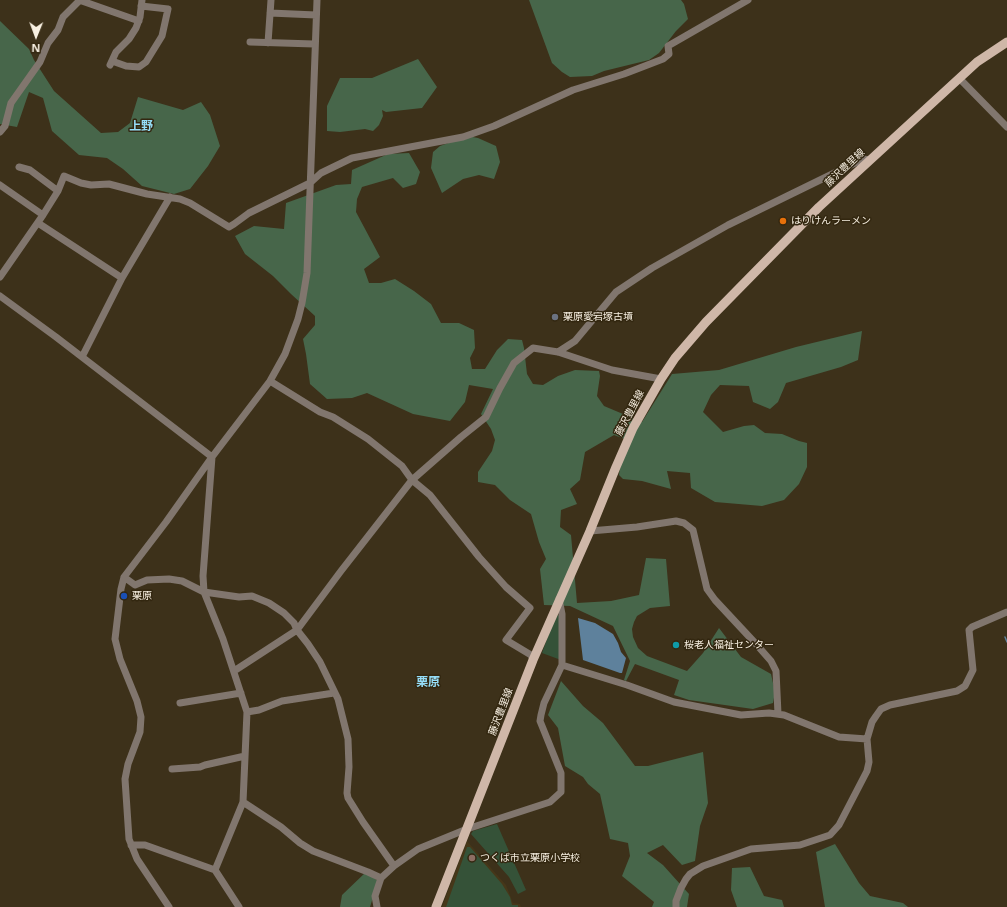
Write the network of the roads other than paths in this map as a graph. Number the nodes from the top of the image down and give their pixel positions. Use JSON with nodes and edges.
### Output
{"nodes":[{"id":1,"x":79,"y":0,"type":"edge"},
{"id":2,"x":271,"y":0,"type":"edge"},
{"id":3,"x":317,"y":0,"type":"edge"},
{"id":4,"x":748,"y":0,"type":"edge"},
{"id":5,"x":141,"y":3,"type":"edge"},
{"id":6,"x":270,"y":13,"type":"junction"},
{"id":7,"x":316,"y":15,"type":"junction"},
{"id":8,"x":139,"y":21,"type":"junction"},
{"id":9,"x":250,"y":42,"type":"dead end"},
{"id":10,"x":1007,"y":42,"type":"edge"},
{"id":11,"x":268,"y":43,"type":"junction"},
{"id":12,"x":314,"y":44,"type":"junction"},
{"id":13,"x":959,"y":78,"type":"junction"},
{"id":14,"x":1007,"y":127,"type":"edge"},
{"id":15,"x":0,"y":132,"type":"edge"},
{"id":16,"x":870,"y":160,"type":"junction"},
{"id":17,"x":19,"y":167,"type":"dead end"},
{"id":18,"x":310,"y":183,"type":"junction"},
{"id":19,"x":0,"y":185,"type":"edge"},
{"id":20,"x":58,"y":191,"type":"junction"},
{"id":21,"x":170,"y":197,"type":"junction"},
{"id":22,"x":43,"y":216,"type":"junction"},
{"id":23,"x":38,"y":223,"type":"junction"},
{"id":24,"x":0,"y":278,"type":"edge"},
{"id":25,"x":122,"y":278,"type":"junction"},
{"id":26,"x":0,"y":296,"type":"edge"},
{"id":27,"x":558,"y":352,"type":"junction"},
{"id":28,"x":82,"y":358,"type":"junction"},
{"id":29,"x":661,"y":379,"type":"junction"},
{"id":30,"x":270,"y":382,"type":"junction"},
{"id":31,"x":212,"y":457,"type":"junction"},
{"id":32,"x":412,"y":480,"type":"junction"},
{"id":33,"x":590,"y":531,"type":"junction"},
{"id":34,"x":124,"y":577,"type":"junction"},
{"id":35,"x":204,"y":592,"type":"junction"},
{"id":36,"x":559,"y":599,"type":"junction"},
{"id":37,"x":1007,"y":612,"type":"edge"},
{"id":38,"x":297,"y":630,"type":"junction"},
{"id":39,"x":533,"y":660,"type":"junction"},
{"id":40,"x":562,"y":665,"type":"junction"},
{"id":41,"x":234,"y":671,"type":"junction"},
{"id":42,"x":241,"y":693,"type":"junction"},
{"id":43,"x":334,"y":693,"type":"junction"},
{"id":44,"x":180,"y":703,"type":"dead end"},
{"id":45,"x":247,"y":712,"type":"junction"},
{"id":46,"x":778,"y":714,"type":"junction"},
{"id":47,"x":867,"y":739,"type":"junction"},
{"id":48,"x":245,"y":756,"type":"junction"},
{"id":49,"x":172,"y":770,"type":"dead end"},
{"id":50,"x":243,"y":802,"type":"junction"},
{"id":51,"x":467,"y":829,"type":"junction"},
{"id":52,"x":131,"y":845,"type":"junction"},
{"id":53,"x":394,"y":866,"type":"junction"},
{"id":54,"x":215,"y":870,"type":"junction"},
{"id":55,"x":381,"y":878,"type":"junction"},
{"id":56,"x":374,"y":905,"type":"edge"},
{"id":57,"x":169,"y":907,"type":"edge"},
{"id":58,"x":239,"y":907,"type":"edge"},
{"id":59,"x":436,"y":907,"type":"edge"},
{"id":60,"x":676,"y":907,"type":"edge"}],
"edges":[{"from":1,"to":8,"type":"street"},
{"from":1,"to":15,"type":"street"},
{"from":2,"to":6,"type":"street"},
{"from":3,"to":7,"type":"street"},
{"from":4,"to":18,"type":"street"},
{"from":5,"to":8,"type":"street"},
{"from":5,"to":8,"type":"street"},
{"from":6,"to":7,"type":"street"},
{"from":6,"to":11,"type":"street"},
{"from":7,"to":12,"type":"street"},
{"from":9,"to":11,"type":"street"},
{"from":10,"to":13,"type":"main road","name":"藤沢豊里線"},
{"from":11,"to":12,"type":"street"},
{"from":12,"to":18,"type":"street"},
{"from":13,"to":14,"type":"street"},
{"from":13,"to":16,"type":"main road","name":"藤沢豊里線"},
{"from":16,"to":27,"type":"street"},
{"from":16,"to":29,"type":"main road","name":"藤沢豊里線"},
{"from":17,"to":20,"type":"street"},
{"from":18,"to":21,"type":"street"},
{"from":18,"to":30,"type":"street"},
{"from":19,"to":22,"type":"street"},
{"from":20,"to":21,"type":"street"},
{"from":20,"to":22,"type":"street"},
{"from":21,"to":25,"type":"street"},
{"from":22,"to":23,"type":"street"},
{"from":23,"to":24,"type":"street"},
{"from":23,"to":25,"type":"street"},
{"from":25,"to":28,"type":"street"},
{"from":26,"to":28,"type":"street"},
{"from":27,"to":29,"type":"street"},
{"from":27,"to":32,"type":"street"},
{"from":28,"to":31,"type":"street"},
{"from":29,"to":33,"type":"main road","name":"藤沢豊里線"},
{"from":30,"to":31,"type":"street"},
{"from":30,"to":32,"type":"street"},
{"from":31,"to":34,"type":"street"},
{"from":31,"to":35,"type":"street"},
{"from":32,"to":38,"type":"street"},
{"from":32,"to":39,"type":"street"},
{"from":33,"to":36,"type":"main road","name":"藤沢豊里線"},
{"from":33,"to":46,"type":"street"},
{"from":34,"to":35,"type":"street"},
{"from":34,"to":52,"type":"street"},
{"from":35,"to":38,"type":"street"},
{"from":35,"to":41,"type":"street"},
{"from":36,"to":39,"type":"main road","name":"藤沢豊里線"},
{"from":36,"to":40,"type":"street"},
{"from":37,"to":47,"type":"street"},
{"from":38,"to":41,"type":"street"},
{"from":38,"to":43,"type":"street"},
{"from":39,"to":51,"type":"main road","name":"藤沢豊里線"},
{"from":40,"to":46,"type":"street"},
{"from":40,"to":51,"type":"street"},
{"from":41,"to":42,"type":"street"},
{"from":42,"to":44,"type":"street"},
{"from":42,"to":45,"type":"street"},
{"from":43,"to":45,"type":"street"},
{"from":43,"to":53,"type":"street"},
{"from":45,"to":48,"type":"street"},
{"from":46,"to":47,"type":"street"},
{"from":47,"to":60,"type":"street"},
{"from":48,"to":49,"type":"street"},
{"from":48,"to":50,"type":"street"},
{"from":50,"to":54,"type":"street"},
{"from":50,"to":55,"type":"street"},
{"from":51,"to":53,"type":"street"},
{"from":51,"to":59,"type":"main road","name":"藤沢豊里線"},
{"from":52,"to":54,"type":"street"},
{"from":52,"to":57,"type":"street"},
{"from":53,"to":55,"type":"street"},
{"from":54,"to":58,"type":"street"},
{"from":55,"to":56,"type":"street"}]}
